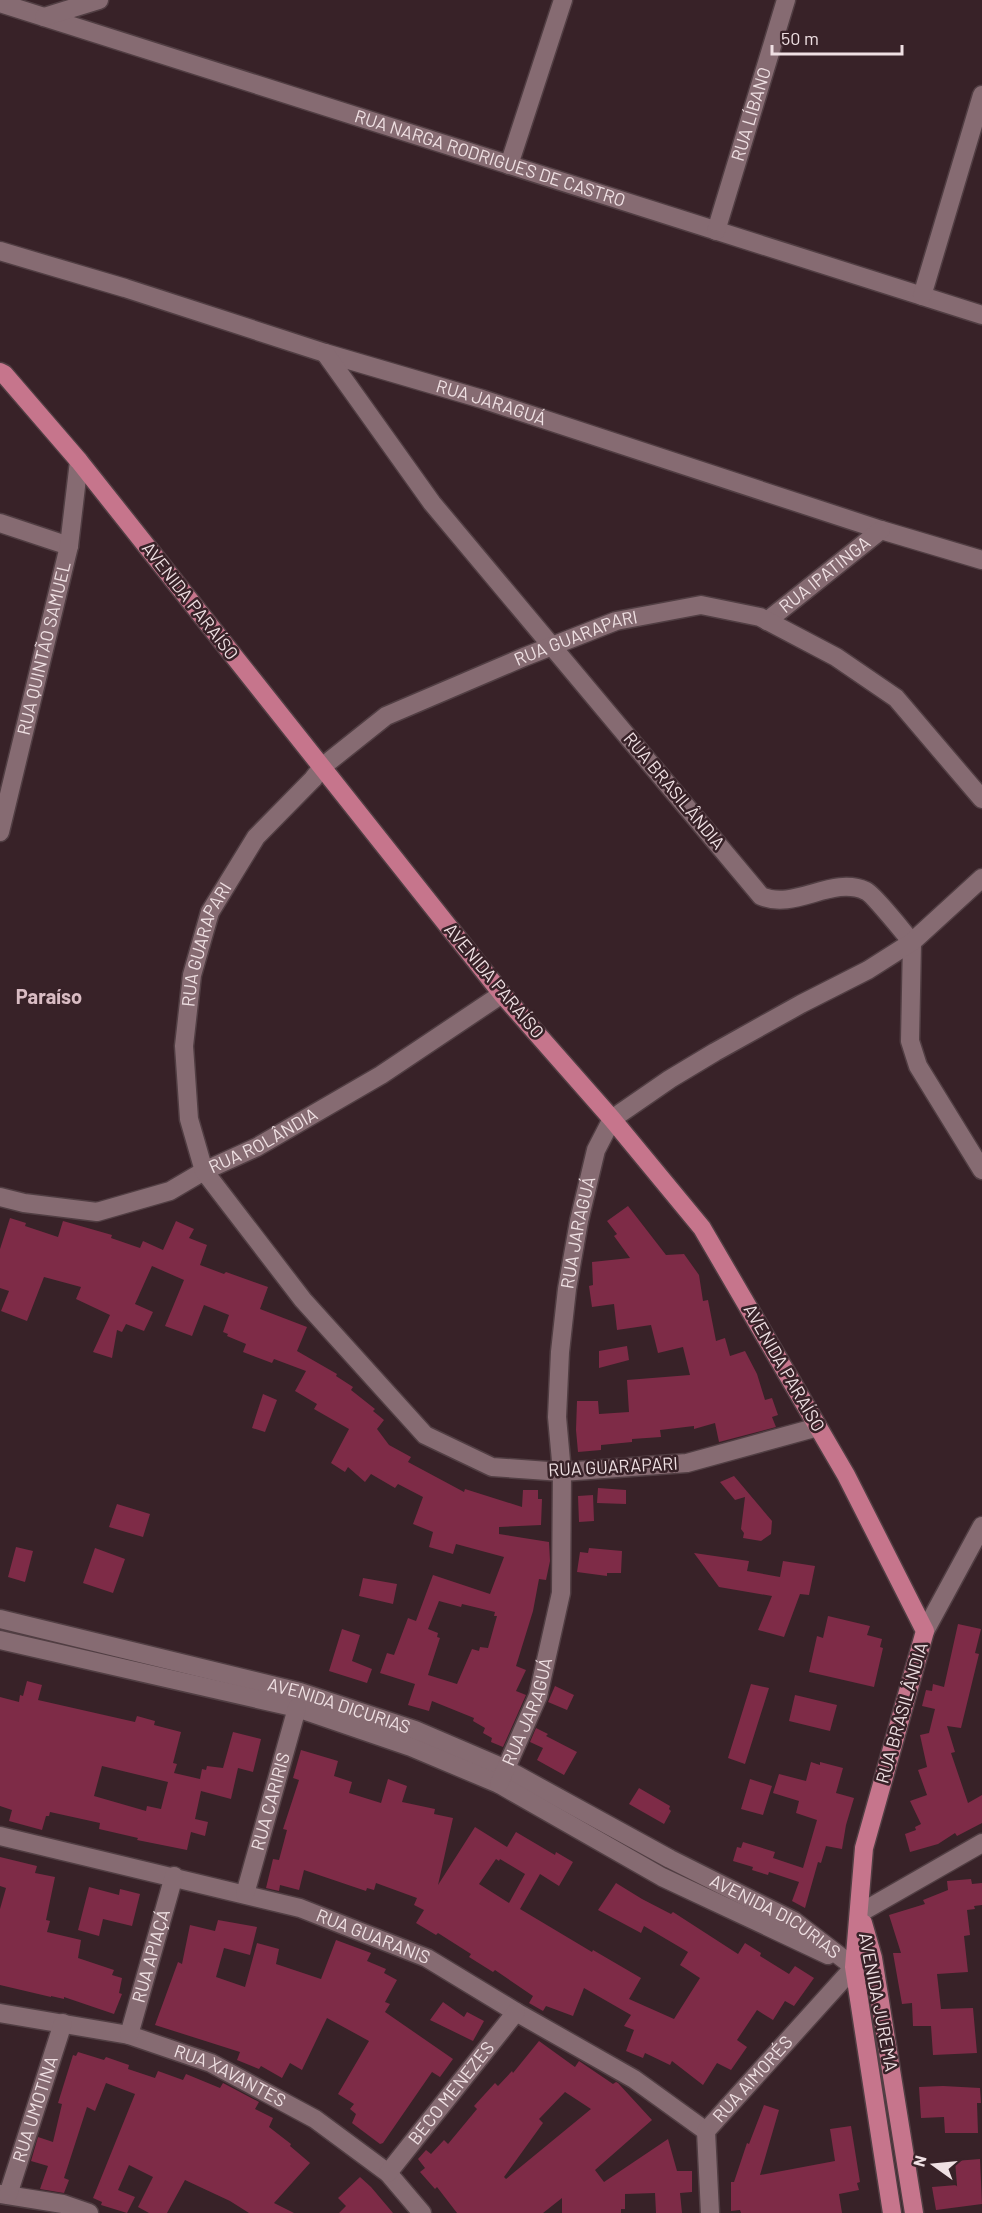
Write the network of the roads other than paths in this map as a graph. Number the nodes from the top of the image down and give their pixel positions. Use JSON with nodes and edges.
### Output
{"nodes":[{"id":1,"x":99,"y":0,"type":"edge"},
{"id":2,"x":562,"y":0,"type":"edge"},
{"id":3,"x":786,"y":0,"type":"edge"},
{"id":4,"x":0,"y":3,"type":"edge"},
{"id":5,"x":44,"y":17,"type":"junction"},
{"id":6,"x":982,"y":95,"type":"edge"},
{"id":7,"x":510,"y":165,"type":"junction"},
{"id":8,"x":716,"y":231,"type":"junction"},
{"id":9,"x":0,"y":251,"type":"edge"},
{"id":10,"x":922,"y":296,"type":"junction"},
{"id":11,"x":982,"y":315,"type":"edge"},
{"id":12,"x":325,"y":353,"type":"junction"},
{"id":13,"x":0,"y":372,"type":"edge"},
{"id":14,"x":79,"y":461,"type":"junction"},
{"id":15,"x":0,"y":523,"type":"edge"},
{"id":16,"x":881,"y":530,"type":"junction"},
{"id":17,"x":69,"y":546,"type":"junction"},
{"id":18,"x":982,"y":560,"type":"edge"},
{"id":19,"x":767,"y":621,"type":"junction"},
{"id":20,"x":553,"y":646,"type":"junction"},
{"id":21,"x":322,"y":767,"type":"junction"},
{"id":22,"x":982,"y":799,"type":"edge"},
{"id":23,"x":0,"y":832,"type":"edge"},
{"id":24,"x":982,"y":878,"type":"edge"},
{"id":25,"x":912,"y":942,"type":"junction"},
{"id":26,"x":502,"y":994,"type":"junction"},
{"id":27,"x":612,"y":1119,"type":"junction"},
{"id":28,"x":982,"y":1170,"type":"edge"},
{"id":29,"x":204,"y":1171,"type":"junction"},
{"id":30,"x":0,"y":1197,"type":"edge"},
{"id":31,"x":818,"y":1427,"type":"junction"},
{"id":32,"x":562,"y":1472,"type":"junction"},
{"id":33,"x":982,"y":1526,"type":"edge"},
{"id":34,"x":0,"y":1618,"type":"edge"},
{"id":35,"x":925,"y":1631,"type":"junction"},
{"id":36,"x":0,"y":1640,"type":"edge"},
{"id":37,"x":297,"y":1708,"type":"junction"},
{"id":38,"x":503,"y":1777,"type":"junction"},
{"id":39,"x":0,"y":1836,"type":"edge"},
{"id":40,"x":982,"y":1843,"type":"edge"},
{"id":41,"x":174,"y":1876,"type":"junction"},
{"id":42,"x":245,"y":1894,"type":"junction"},
{"id":43,"x":860,"y":1913,"type":"junction"},
{"id":44,"x":854,"y":1967,"type":"junction"},
{"id":45,"x":516,"y":2012,"type":"junction"},
{"id":46,"x":0,"y":2013,"type":"edge"},
{"id":47,"x":63,"y":2023,"type":"junction"},
{"id":48,"x":129,"y":2035,"type":"junction"},
{"id":49,"x":706,"y":2131,"type":"junction"},
{"id":50,"x":388,"y":2174,"type":"junction"},
{"id":51,"x":4,"y":2195,"type":"edge"},
{"id":52,"x":89,"y":2213,"type":"edge"},
{"id":53,"x":422,"y":2213,"type":"edge"},
{"id":54,"x":710,"y":2213,"type":"edge"},
{"id":55,"x":892,"y":2213,"type":"edge"},
{"id":56,"x":914,"y":2213,"type":"edge"}],
"edges":[{"from":1,"to":5,"type":"street"},
{"from":2,"to":7,"type":"street"},
{"from":3,"to":8,"type":"street","name":"RUA LÍBANO"},
{"from":4,"to":5,"type":"street","name":"RUA NARGA RODRIGUES DE CASTRO"},
{"from":5,"to":7,"type":"street","name":"RUA NARGA RODRIGUES DE CASTRO"},
{"from":6,"to":10,"type":"street"},
{"from":7,"to":8,"type":"street","name":"RUA NARGA RODRIGUES DE CASTRO"},
{"from":8,"to":10,"type":"street","name":"RUA NARGA RODRIGUES DE CASTRO"},
{"from":9,"to":12,"type":"street","name":"RUA JARAGUÁ"},
{"from":10,"to":11,"type":"street","name":"RUA NARGA RODRIGUES DE CASTRO"},
{"from":12,"to":16,"type":"street","name":"RUA JARAGUÁ"},
{"from":12,"to":20,"type":"street","name":"RUA BRASILÂNDIA"},
{"from":13,"to":14,"type":"main road","name":"AVENIDA PARAÍSO"},
{"from":14,"to":17,"type":"street","name":"RUA QUINTÃO SAMUEL"},
{"from":14,"to":21,"type":"main road","name":"AVENIDA PARAÍSO"},
{"from":15,"to":17,"type":"street"},
{"from":16,"to":18,"type":"street","name":"RUA JARAGUÁ"},
{"from":16,"to":19,"type":"street","name":"RUA IPATINGA"},
{"from":17,"to":23,"type":"street","name":"RUA QUINTÃO SAMUEL"},
{"from":19,"to":20,"type":"street","name":"RUA GUARAPARI"},
{"from":19,"to":22,"type":"street","name":"RUA GUARAPARI"},
{"from":20,"to":21,"type":"street","name":"RUA GUARAPARI"},
{"from":20,"to":25,"type":"street","name":"RUA BRASILÂNDIA"},
{"from":21,"to":26,"type":"main road","name":"AVENIDA PARAÍSO"},
{"from":21,"to":29,"type":"street","name":"RUA GUARAPARI"},
{"from":24,"to":25,"type":"street","name":"RUA JARAGUÁ"},
{"from":25,"to":27,"type":"street","name":"RUA JARAGUÁ"},
{"from":25,"to":28,"type":"street"},
{"from":26,"to":27,"type":"main road","name":"AVENIDA PARAÍSO"},
{"from":26,"to":29,"type":"street","name":"RUA ROLÂNDIA"},
{"from":27,"to":31,"type":"main road","name":"AVENIDA PARAÍSO"},
{"from":27,"to":32,"type":"street","name":"RUA JARAGUÁ"},
{"from":29,"to":30,"type":"street","name":"RUA ROLÂNDIA"},
{"from":29,"to":32,"type":"street","name":"RUA GUARAPARI"},
{"from":31,"to":32,"type":"street","name":"RUA GUARAPARI"},
{"from":31,"to":35,"type":"main road","name":"AVENIDA PARAÍSO"},
{"from":32,"to":38,"type":"street","name":"RUA JARAGUÁ"},
{"from":33,"to":35,"type":"street","name":"RUA BRASILÂNDIA"},
{"from":34,"to":38,"type":"street","name":"AVENIDA DICURIAS"},
{"from":35,"to":43,"type":"main road","name":"RUA BRASILÂNDIA"},
{"from":36,"to":37,"type":"street","name":"AVENIDA DICURIAS"},
{"from":37,"to":38,"type":"street","name":"AVENIDA DICURIAS"},
{"from":37,"to":42,"type":"street","name":"RUA CARIRIS"},
{"from":38,"to":44,"type":"street","name":"AVENIDA DICURIAS"},
{"from":39,"to":41,"type":"street","name":"RUA GUARANIS"},
{"from":40,"to":43,"type":"street"},
{"from":41,"to":42,"type":"street","name":"RUA GUARANIS"},
{"from":41,"to":48,"type":"street","name":"RUA APIAÇÁ"},
{"from":42,"to":45,"type":"street","name":"RUA GUARANIS"},
{"from":43,"to":44,"type":"main road","name":"AVENIDA JUREMA"},
{"from":43,"to":56,"type":"main road","name":"AVENIDA JUREMA"},
{"from":44,"to":49,"type":"street","name":"RUA AIMORÉS"},
{"from":44,"to":55,"type":"main road","name":"AVENIDA JUREMA"},
{"from":45,"to":49,"type":"street","name":"RUA GUARANIS"},
{"from":45,"to":50,"type":"street","name":"BECO MENEZES"},
{"from":46,"to":47,"type":"street","name":"RUA XAVANTES"},
{"from":47,"to":48,"type":"street","name":"RUA XAVANTES"},
{"from":47,"to":51,"type":"street","name":"RUA UMOTINA"},
{"from":48,"to":50,"type":"street","name":"RUA XAVANTES"},
{"from":49,"to":54,"type":"street","name":"RUA AIMORÉS"},
{"from":50,"to":53,"type":"street","name":"RUA XAVANTES"},
{"from":51,"to":52,"type":"street"}]}
